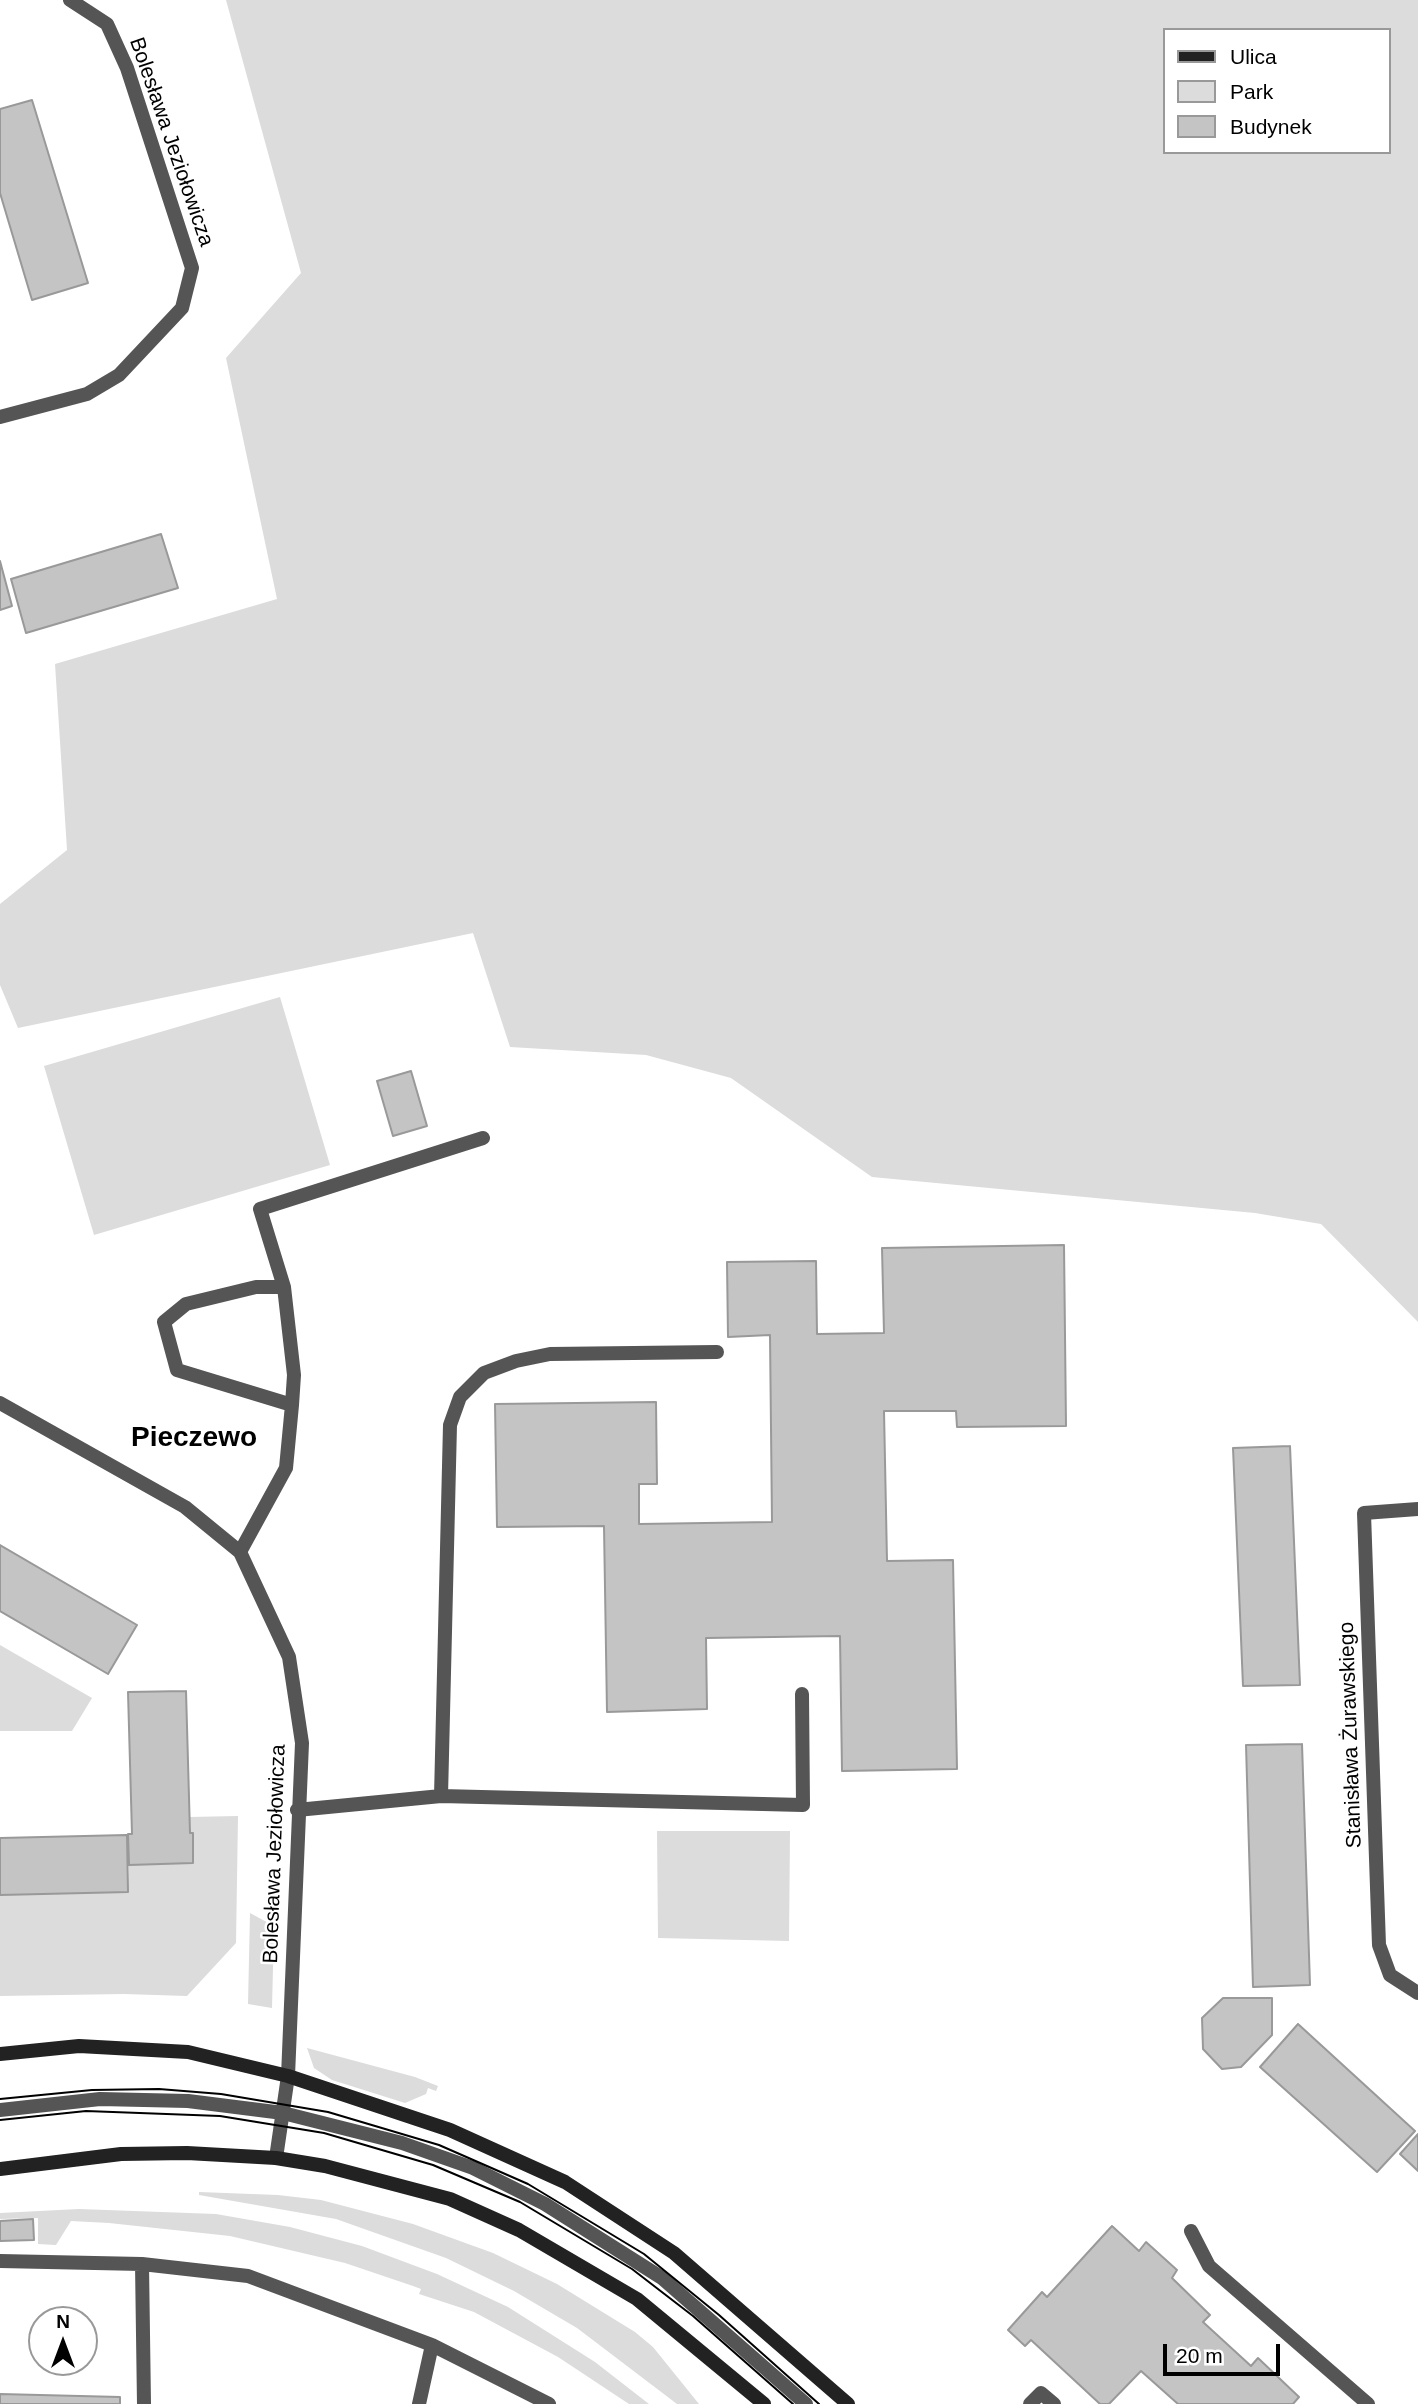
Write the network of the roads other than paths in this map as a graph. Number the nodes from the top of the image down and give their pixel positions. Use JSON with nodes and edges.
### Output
{"nodes":[{"id":1,"x":70,"y":0,"type":"edge"},
{"id":2,"x":0,"y":417,"type":"edge"},
{"id":3,"x":483,"y":1138,"type":"dead end"},
{"id":4,"x":284,"y":1287,"type":"junction"},
{"id":5,"x":717,"y":1352,"type":"dead end"},
{"id":6,"x":0,"y":1403,"type":"edge"},
{"id":7,"x":292,"y":1405,"type":"junction"},
{"id":8,"x":1418,"y":1510,"type":"edge"},
{"id":9,"x":240,"y":1552,"type":"junction"},
{"id":10,"x":802,"y":1694,"type":"dead end"},
{"id":11,"x":441,"y":1796,"type":"junction"},
{"id":12,"x":297,"y":1810,"type":"junction"},
{"id":13,"x":1418,"y":1993,"type":"edge"},
{"id":14,"x":0,"y":2054,"type":"edge"},
{"id":15,"x":288,"y":2077,"type":"junction"},
{"id":16,"x":0,"y":2110,"type":"edge"},
{"id":17,"x":283,"y":2113,"type":"junction"},
{"id":18,"x":276,"y":2158,"type":"junction"},
{"id":19,"x":0,"y":2169,"type":"edge"},
{"id":20,"x":1191,"y":2231,"type":"dead end"},
{"id":21,"x":0,"y":2261,"type":"edge"},
{"id":22,"x":142,"y":2264,"type":"junction"},
{"id":23,"x":432,"y":2345,"type":"junction"},
{"id":24,"x":832,"y":2399,"type":"edge"},
{"id":25,"x":144,"y":2404,"type":"edge"},
{"id":26,"x":419,"y":2404,"type":"edge"},
{"id":27,"x":549,"y":2404,"type":"edge"},
{"id":28,"x":764,"y":2404,"type":"edge"},
{"id":29,"x":806,"y":2404,"type":"edge"},
{"id":30,"x":848,"y":2404,"type":"edge"},
{"id":31,"x":1030,"y":2404,"type":"edge"},
{"id":32,"x":1054,"y":2404,"type":"edge"},
{"id":33,"x":1368,"y":2404,"type":"edge"}],
"edges":[{"from":1,"to":2,"type":"street","name":"Bolesława Jeziołowicza"},
{"from":3,"to":4,"type":"street"},
{"from":4,"to":7,"type":"street"},
{"from":4,"to":7,"type":"street"},
{"from":5,"to":11,"type":"street"},
{"from":6,"to":9,"type":"street","name":"Bolesława Jeziołowicza"},
{"from":7,"to":9,"type":"street"},
{"from":8,"to":13,"type":"street","name":"Stanisława Żurawskiego"},
{"from":9,"to":12,"type":"street","name":"Bolesława Jeziołowicza"},
{"from":10,"to":11,"type":"street"},
{"from":11,"to":12,"type":"street"},
{"from":12,"to":15,"type":"street","name":"Bolesława Jeziołowicza"},
{"from":14,"to":15,"type":"street"},
{"from":15,"to":17,"type":"street","name":"Bolesława Jeziołowicza"},
{"from":15,"to":24,"type":"street"},
{"from":16,"to":17,"type":"street"},
{"from":17,"to":18,"type":"street","name":"Bolesława Jeziołowicza"},
{"from":17,"to":29,"type":"street"},
{"from":18,"to":19,"type":"street"},
{"from":18,"to":28,"type":"street"},
{"from":20,"to":33,"type":"street"},
{"from":21,"to":22,"type":"street"},
{"from":22,"to":23,"type":"street"},
{"from":22,"to":25,"type":"street"},
{"from":23,"to":26,"type":"street"},
{"from":23,"to":27,"type":"street"},
{"from":24,"to":30,"type":"street"},
{"from":31,"to":32,"type":"street"}]}
